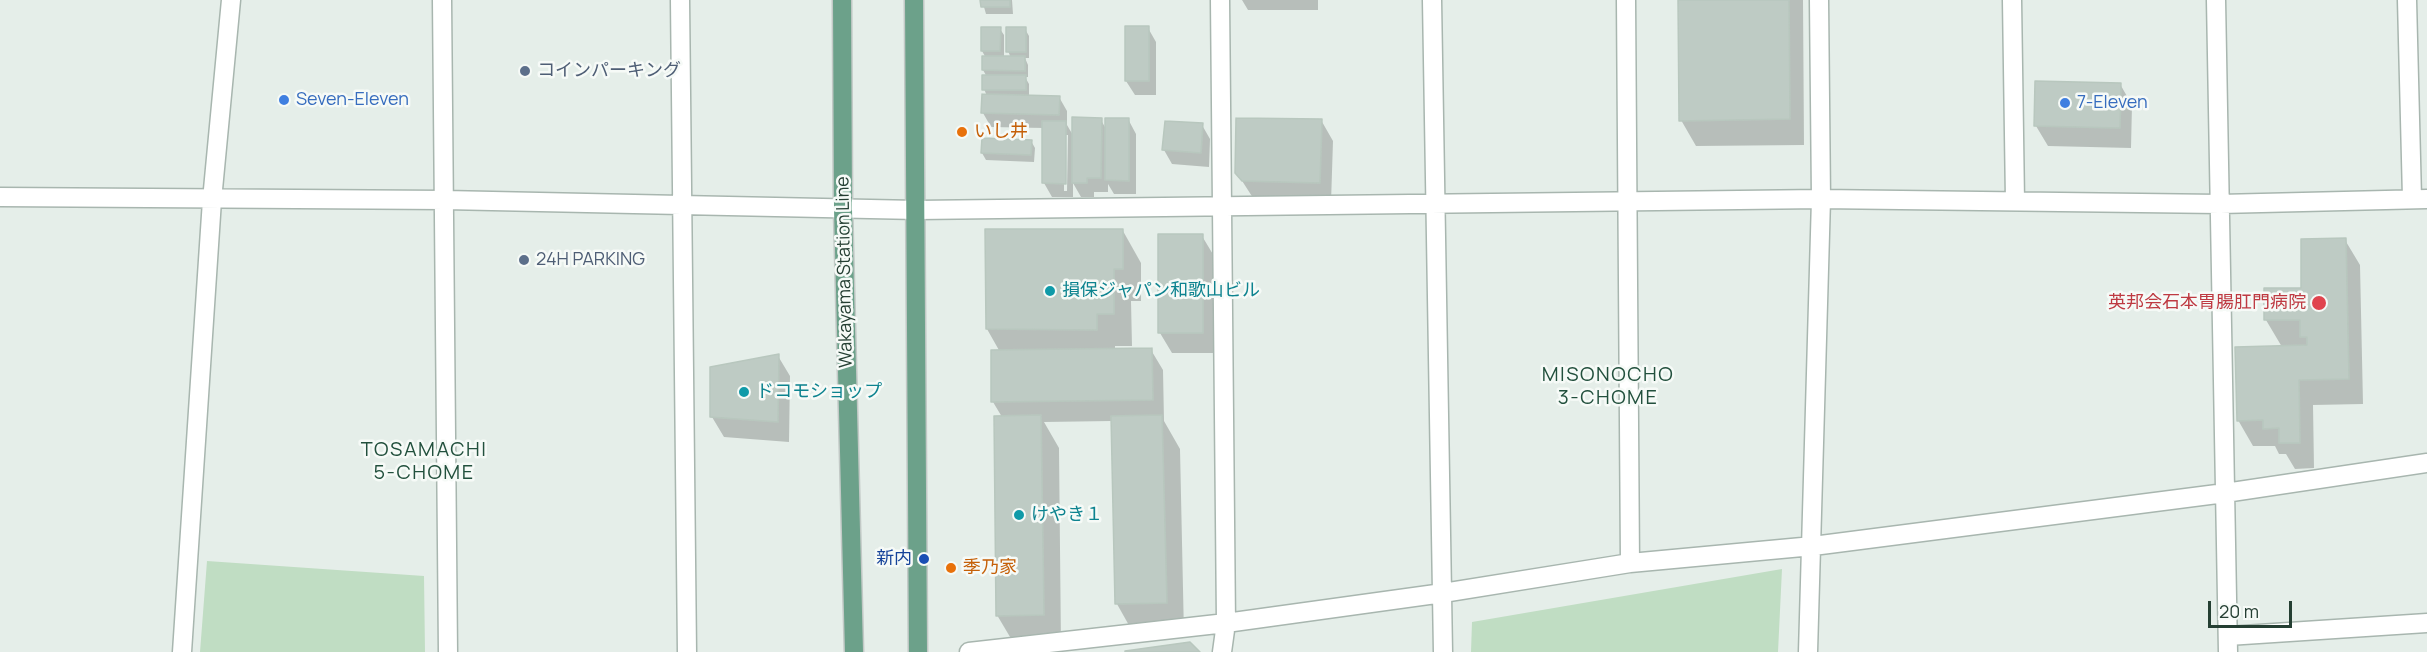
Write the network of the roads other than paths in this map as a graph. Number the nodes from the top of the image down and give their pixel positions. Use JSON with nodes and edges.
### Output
{"nodes":[{"id":1,"x":231,"y":0,"type":"edge"},
{"id":2,"x":442,"y":0,"type":"edge"},
{"id":3,"x":680,"y":0,"type":"edge"},
{"id":4,"x":842,"y":0,"type":"edge"},
{"id":5,"x":914,"y":0,"type":"edge"},
{"id":6,"x":1220,"y":0,"type":"edge"},
{"id":7,"x":1432,"y":0,"type":"edge"},
{"id":8,"x":1626,"y":0,"type":"edge"},
{"id":9,"x":1819,"y":0,"type":"edge"},
{"id":10,"x":2012,"y":0,"type":"edge"},
{"id":11,"x":2216,"y":0,"type":"edge"},
{"id":12,"x":2407,"y":0,"type":"edge"},
{"id":13,"x":0,"y":197,"type":"edge"},
{"id":14,"x":2420,"y":198,"type":"edge"},
{"id":15,"x":1821,"y":199,"type":"junction"},
{"id":16,"x":212,"y":200,"type":"junction"},
{"id":17,"x":445,"y":200,"type":"junction"},
{"id":18,"x":2015,"y":201,"type":"junction"},
{"id":19,"x":1628,"y":203,"type":"junction"},
{"id":20,"x":2220,"y":204,"type":"junction"},
{"id":21,"x":682,"y":205,"type":"junction"},
{"id":22,"x":1434,"y":205,"type":"junction"},
{"id":23,"x":1222,"y":207,"type":"junction"},
{"id":24,"x":843,"y":209,"type":"junction"},
{"id":25,"x":917,"y":210,"type":"junction"},
{"id":26,"x":2427,"y":463,"type":"edge"},
{"id":27,"x":2224,"y":493,"type":"junction"},
{"id":28,"x":1813,"y":546,"type":"junction"},
{"id":29,"x":1630,"y":563,"type":"junction"},
{"id":30,"x":1443,"y":593,"type":"junction"},
{"id":31,"x":1226,"y":623,"type":"junction"},
{"id":32,"x":2427,"y":623,"type":"edge"},
{"id":33,"x":2228,"y":644,"type":"edge"},
{"id":34,"x":182,"y":652,"type":"edge"},
{"id":35,"x":448,"y":652,"type":"edge"},
{"id":36,"x":687,"y":652,"type":"edge"},
{"id":37,"x":854,"y":652,"type":"edge"},
{"id":38,"x":918,"y":652,"type":"edge"},
{"id":39,"x":969,"y":652,"type":"edge"},
{"id":40,"x":1222,"y":652,"type":"edge"},
{"id":41,"x":1443,"y":652,"type":"edge"},
{"id":42,"x":1808,"y":652,"type":"edge"}],
"edges":[{"from":1,"to":16,"type":"street"},
{"from":2,"to":17,"type":"street"},
{"from":3,"to":21,"type":"street"},
{"from":4,"to":24,"type":"main road","name":"Wakayama Station Line"},
{"from":5,"to":25,"type":"main road"},
{"from":6,"to":23,"type":"street"},
{"from":7,"to":22,"type":"street"},
{"from":8,"to":19,"type":"street"},
{"from":9,"to":15,"type":"street"},
{"from":10,"to":18,"type":"street"},
{"from":11,"to":20,"type":"street"},
{"from":12,"to":14,"type":"street"},
{"from":13,"to":16,"type":"street"},
{"from":14,"to":20,"type":"street"},
{"from":15,"to":18,"type":"street"},
{"from":15,"to":19,"type":"street"},
{"from":15,"to":28,"type":"street"},
{"from":16,"to":17,"type":"street"},
{"from":16,"to":34,"type":"street"},
{"from":17,"to":21,"type":"street"},
{"from":17,"to":35,"type":"street"},
{"from":18,"to":20,"type":"street"},
{"from":19,"to":22,"type":"street"},
{"from":19,"to":29,"type":"street"},
{"from":20,"to":27,"type":"street"},
{"from":21,"to":24,"type":"street"},
{"from":21,"to":36,"type":"street"},
{"from":22,"to":23,"type":"street"},
{"from":22,"to":30,"type":"street"},
{"from":23,"to":25,"type":"street"},
{"from":23,"to":31,"type":"street"},
{"from":24,"to":25,"type":"street"},
{"from":24,"to":37,"type":"main road","name":"Wakayama Station Line"},
{"from":25,"to":38,"type":"main road"},
{"from":26,"to":27,"type":"street"},
{"from":27,"to":28,"type":"street"},
{"from":27,"to":33,"type":"street"},
{"from":28,"to":29,"type":"street"},
{"from":28,"to":42,"type":"street"},
{"from":29,"to":30,"type":"street"},
{"from":30,"to":31,"type":"street"},
{"from":30,"to":41,"type":"street"},
{"from":31,"to":39,"type":"street"},
{"from":31,"to":40,"type":"street"},
{"from":32,"to":33,"type":"street"}]}
